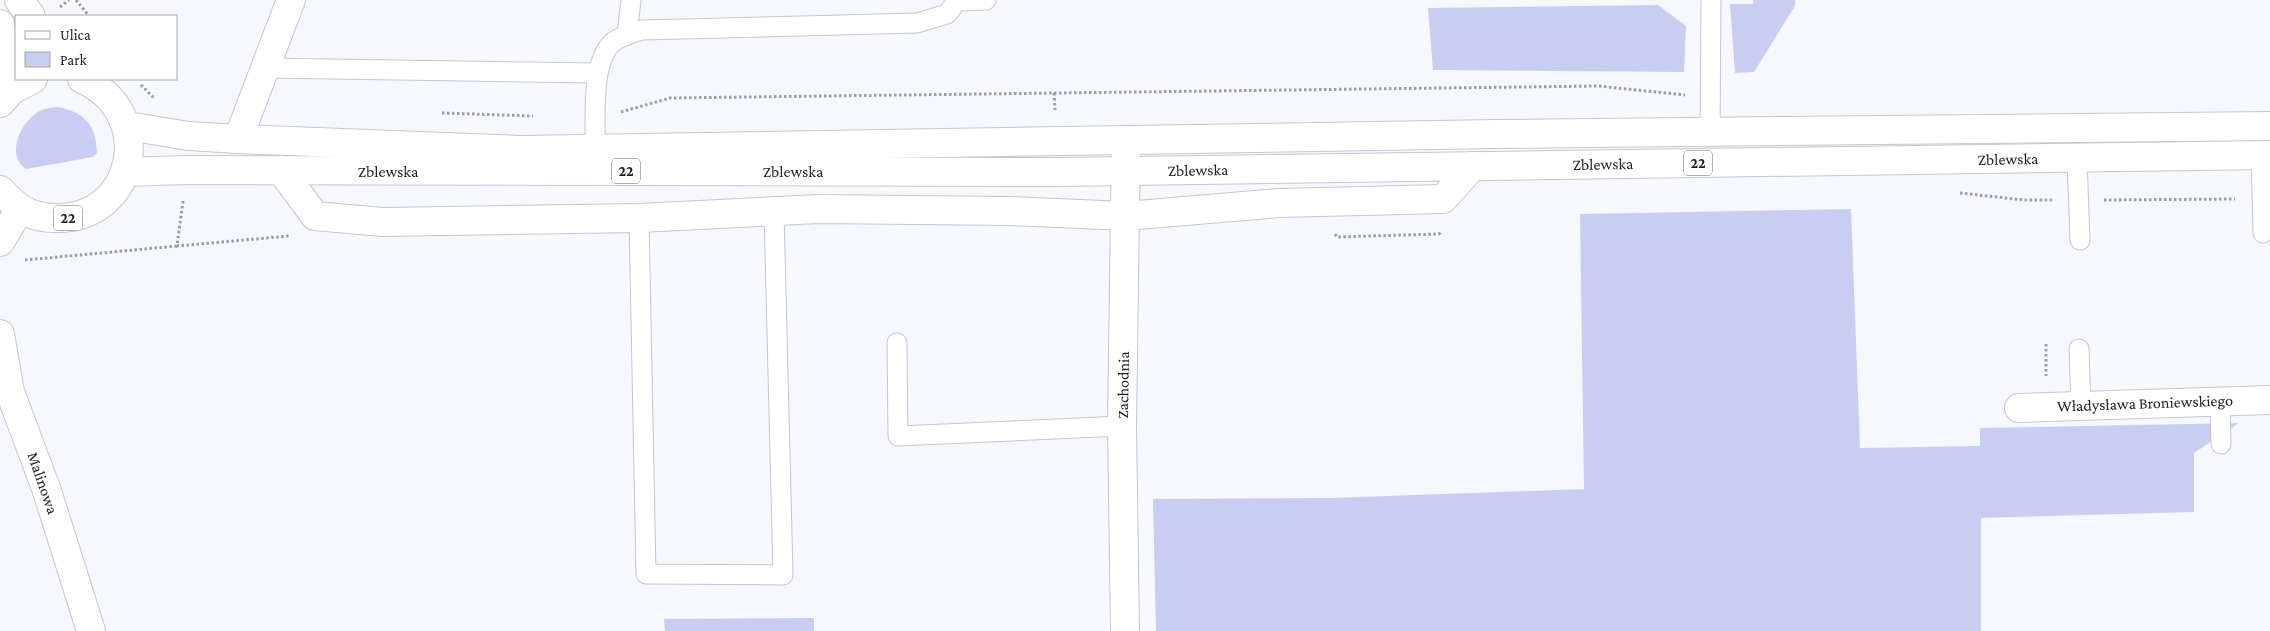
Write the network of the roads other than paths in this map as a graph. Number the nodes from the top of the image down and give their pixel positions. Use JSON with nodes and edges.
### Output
{"nodes":[{"id":1,"x":19,"y":0,"type":"edge"},
{"id":2,"x":291,"y":0,"type":"edge"},
{"id":3,"x":631,"y":0,"type":"edge"},
{"id":4,"x":958,"y":0,"type":"edge"},
{"id":5,"x":986,"y":0,"type":"edge"},
{"id":6,"x":1711,"y":0,"type":"edge"},
{"id":7,"x":30,"y":15,"type":"edge"},
{"id":8,"x":0,"y":24,"type":"edge"},
{"id":9,"x":627,"y":35,"type":"junction"},
{"id":10,"x":266,"y":68,"type":"junction"},
{"id":11,"x":597,"y":72,"type":"junction"},
{"id":12,"x":84,"y":80,"type":"edge"},
{"id":13,"x":15,"y":91,"type":"edge"},
{"id":14,"x":127,"y":126,"type":"junction"},
{"id":15,"x":2270,"y":126,"type":"edge"},
{"id":16,"x":1710,"y":133,"type":"junction"},
{"id":17,"x":238,"y":139,"type":"junction"},
{"id":18,"x":1126,"y":140,"type":"junction"},
{"id":19,"x":594,"y":149,"type":"junction"},
{"id":20,"x":2265,"y":155,"type":"edge"},
{"id":21,"x":2076,"y":158,"type":"junction"},
{"id":22,"x":1474,"y":166,"type":"junction"},
{"id":23,"x":281,"y":170,"type":"junction"},
{"id":24,"x":1126,"y":171,"type":"junction"},
{"id":25,"x":125,"y":172,"type":"junction"},
{"id":26,"x":0,"y":190,"type":"edge"},
{"id":27,"x":20,"y":209,"type":"junction"},
{"id":28,"x":774,"y":211,"type":"junction"},
{"id":29,"x":1126,"y":216,"type":"junction"},
{"id":30,"x":639,"y":218,"type":"junction"},
{"id":31,"x":2263,"y":233,"type":"dead end"},
{"id":32,"x":2080,"y":240,"type":"dead end"},
{"id":33,"x":0,"y":242,"type":"edge"},
{"id":34,"x":0,"y":334,"type":"edge"},
{"id":35,"x":897,"y":343,"type":"dead end"},
{"id":36,"x":2079,"y":349,"type":"dead end"},
{"id":37,"x":2220,"y":400,"type":"junction"},
{"id":38,"x":2270,"y":400,"type":"edge"},
{"id":39,"x":2081,"y":405,"type":"junction"},
{"id":40,"x":2019,"y":408,"type":"dead end"},
{"id":41,"x":1122,"y":426,"type":"junction"},
{"id":42,"x":2221,"y":444,"type":"dead end"},
{"id":43,"x":91,"y":631,"type":"edge"},
{"id":44,"x":1125,"y":631,"type":"edge"}],
"edges":[{"from":1,"to":7,"type":"main road"},
{"from":2,"to":10,"type":"main road"},
{"from":3,"to":9,"type":"lane"},
{"from":4,"to":5,"type":"lane"},
{"from":4,"to":9,"type":"lane"},
{"from":6,"to":16,"type":"lane"},
{"from":8,"to":13,"type":"main road"},
{"from":9,"to":11,"type":"lane"},
{"from":10,"to":11,"type":"lane"},
{"from":10,"to":17,"type":"main road"},
{"from":11,"to":19,"type":"lane"},
{"from":12,"to":14,"type":"main road","number":"22"},
{"from":14,"to":17,"type":"main road","name":"Zblewska","number":"22"},
{"from":14,"to":25,"type":"main road","number":"22"},
{"from":15,"to":16,"type":"main road","name":"Zblewska","number":"22"},
{"from":16,"to":18,"type":"main road","name":"Zblewska","number":"22"},
{"from":17,"to":19,"type":"main road","name":"Zblewska","number":"22"},
{"from":18,"to":19,"type":"main road","name":"Zblewska","number":"22"},
{"from":18,"to":24,"type":"main road","name":"Zachodnia"},
{"from":20,"to":21,"type":"main road","name":"Zblewska","number":"22"},
{"from":20,"to":31,"type":"lane"},
{"from":21,"to":22,"type":"main road","name":"Zblewska","number":"22"},
{"from":21,"to":32,"type":"lane"},
{"from":22,"to":24,"type":"main road","name":"Zblewska","number":"22"},
{"from":22,"to":29,"type":"main road"},
{"from":23,"to":24,"type":"main road","name":"Zblewska","number":"22"},
{"from":23,"to":25,"type":"main road","name":"Zblewska","number":"22"},
{"from":23,"to":30,"type":"main road"},
{"from":24,"to":29,"type":"main road","name":"Zachodnia"},
{"from":25,"to":27,"type":"main road","number":"22"},
{"from":26,"to":27,"type":"main road","number":"22"},
{"from":27,"to":33,"type":"main road"},
{"from":28,"to":29,"type":"main road"},
{"from":28,"to":30,"type":"main road"},
{"from":28,"to":30,"type":"lane"},
{"from":29,"to":41,"type":"main road","name":"Zachodnia"},
{"from":34,"to":43,"type":"main road","name":"Malinowa"},
{"from":35,"to":41,"type":"lane"},
{"from":36,"to":39,"type":"lane"},
{"from":37,"to":38,"type":"main road","name":"Władysława Broniewskiego"},
{"from":37,"to":39,"type":"main road","name":"Władysława Broniewskiego"},
{"from":37,"to":42,"type":"lane"},
{"from":39,"to":40,"type":"main road","name":"Władysława Broniewskiego"},
{"from":41,"to":44,"type":"main road","name":"Zachodnia"}]}
